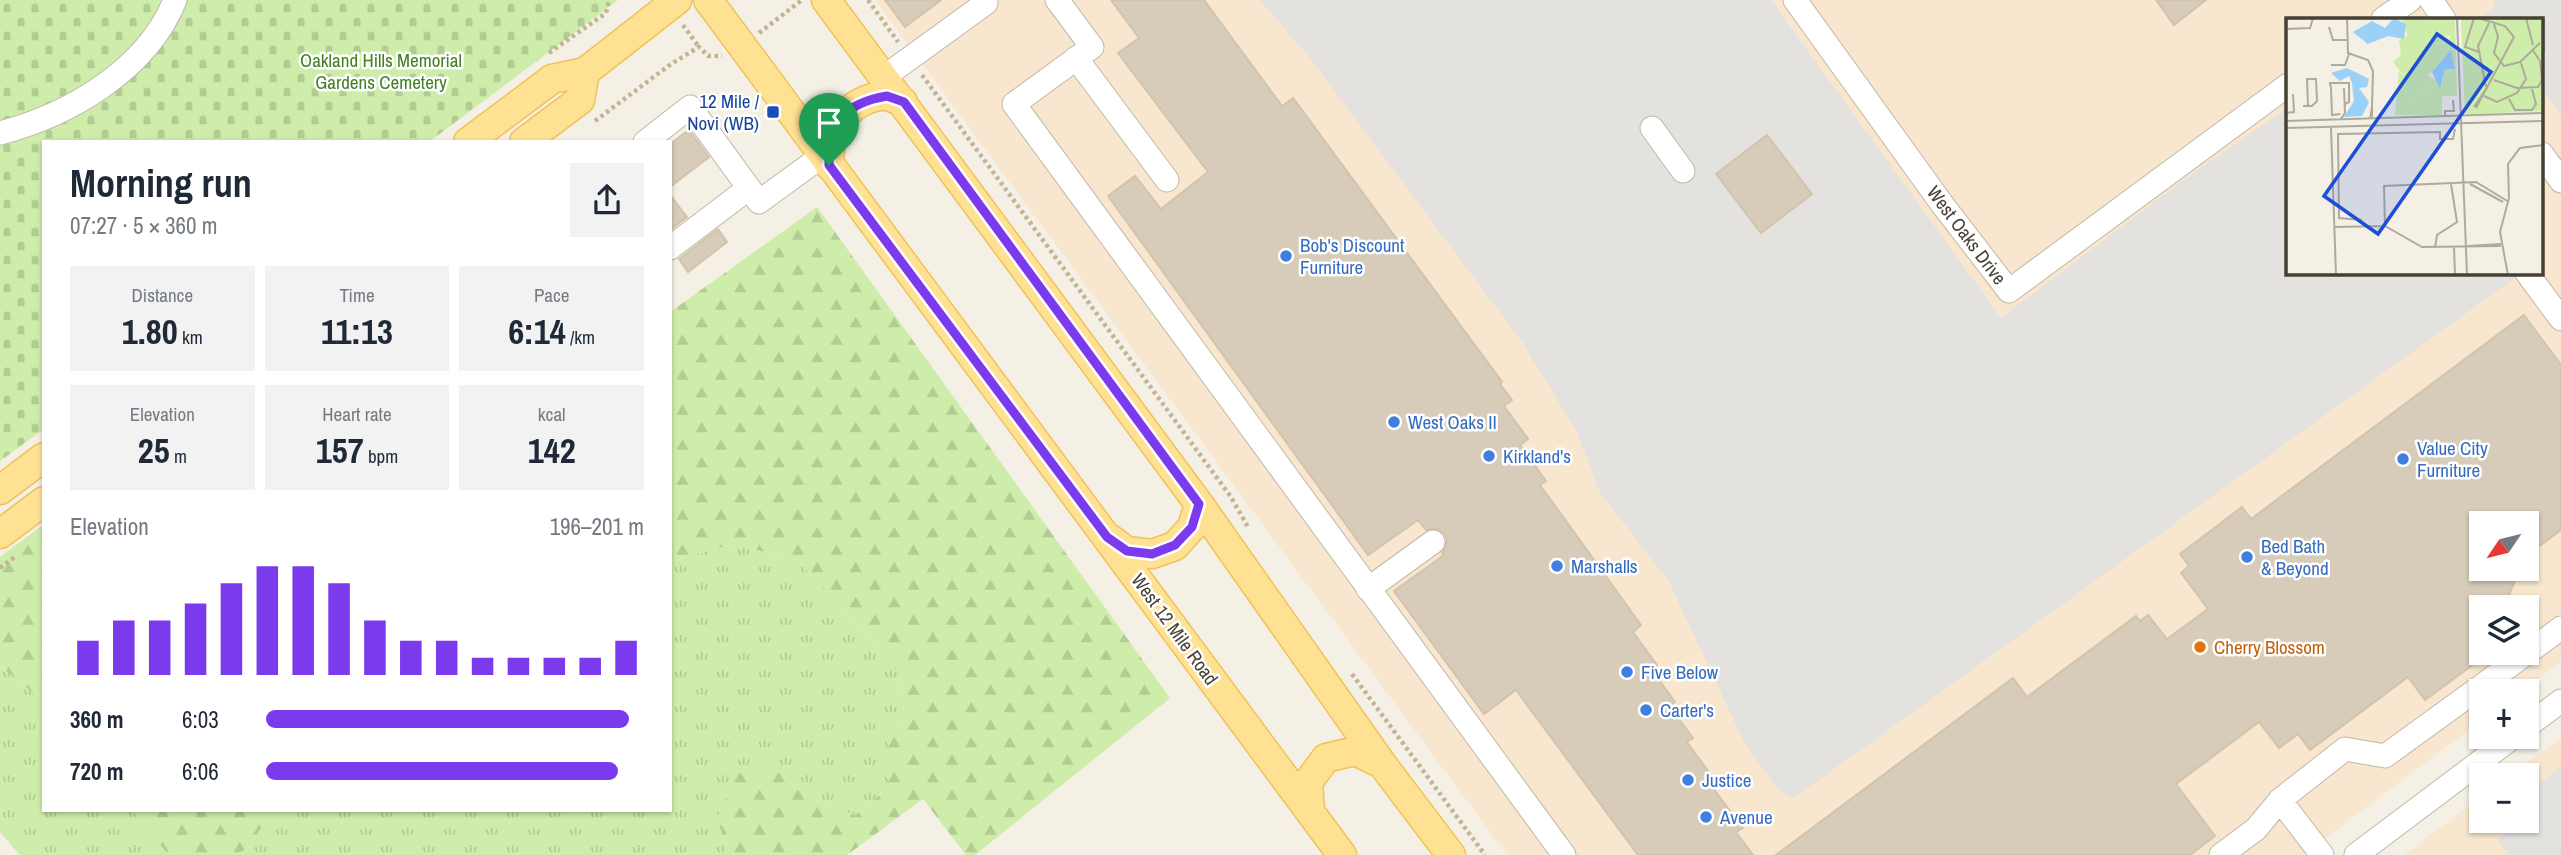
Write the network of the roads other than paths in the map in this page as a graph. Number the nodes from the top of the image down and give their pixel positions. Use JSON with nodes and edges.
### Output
{"nodes":[{"id":1,"x":175,"y":0,"type":"edge"},
{"id":2,"x":677,"y":0,"type":"edge"},
{"id":3,"x":708,"y":0,"type":"edge"},
{"id":4,"x":826,"y":0,"type":"edge"},
{"id":5,"x":1058,"y":0,"type":"edge"},
{"id":6,"x":1795,"y":0,"type":"edge"},
{"id":7,"x":2410,"y":0,"type":"edge"},
{"id":8,"x":2431,"y":0,"type":"edge"},
{"id":9,"x":986,"y":3,"type":"dead end"},
{"id":10,"x":2384,"y":18,"type":"edge"},
{"id":11,"x":2443,"y":18,"type":"edge"},
{"id":12,"x":1076,"y":58,"type":"junction"},
{"id":13,"x":585,"y":72,"type":"junction"},
{"id":14,"x":884,"y":77,"type":"junction"},
{"id":15,"x":2286,"y":86,"type":"edge"},
{"id":16,"x":904,"y":102,"type":"junction"},
{"id":17,"x":1652,"y":128,"type":"dead end"},
{"id":18,"x":0,"y":133,"type":"edge"},
{"id":19,"x":533,"y":139,"type":"edge"},
{"id":20,"x":471,"y":140,"type":"edge"},
{"id":21,"x":648,"y":140,"type":"edge"},
{"id":22,"x":2544,"y":157,"type":"edge"},
{"id":23,"x":826,"y":160,"type":"junction"},
{"id":24,"x":1683,"y":171,"type":"dead end"},
{"id":25,"x":1167,"y":180,"type":"dead end"},
{"id":26,"x":2561,"y":181,"type":"edge"},
{"id":27,"x":749,"y":188,"type":"junction"},
{"id":28,"x":672,"y":246,"type":"edge"},
{"id":29,"x":2528,"y":275,"type":"edge"},
{"id":30,"x":2561,"y":319,"type":"edge"},
{"id":31,"x":42,"y":458,"type":"edge"},
{"id":32,"x":0,"y":490,"type":"edge"},
{"id":33,"x":42,"y":502,"type":"edge"},
{"id":34,"x":1199,"y":504,"type":"junction"},
{"id":35,"x":0,"y":534,"type":"edge"},
{"id":36,"x":1107,"y":537,"type":"junction"},
{"id":37,"x":1433,"y":542,"type":"dead end"},
{"id":38,"x":1368,"y":589,"type":"junction"},
{"id":39,"x":2561,"y":628,"type":"edge"},
{"id":40,"x":2539,"y":644,"type":"edge"},
{"id":41,"x":2510,"y":665,"type":"edge"},
{"id":42,"x":2561,"y":701,"type":"edge"},
{"id":43,"x":2539,"y":717,"type":"edge"},
{"id":44,"x":2497,"y":749,"type":"edge"},
{"id":45,"x":1382,"y":764,"type":"junction"},
{"id":46,"x":2280,"y":800,"type":"junction"},
{"id":47,"x":1310,"y":812,"type":"junction"},
{"id":48,"x":1342,"y":855,"type":"edge"},
{"id":49,"x":1451,"y":855,"type":"edge"},
{"id":50,"x":1564,"y":855,"type":"edge"},
{"id":51,"x":2221,"y":855,"type":"edge"},
{"id":52,"x":2322,"y":855,"type":"edge"},
{"id":53,"x":2356,"y":855,"type":"edge"}],
"edges":[{"from":1,"to":18,"type":"street"},
{"from":2,"to":13,"type":"main road"},
{"from":3,"to":23,"type":"main road","name":"West 12 Mile Road"},
{"from":4,"to":14,"type":"main road"},
{"from":5,"to":12,"type":"street"},
{"from":6,"to":15,"type":"street","name":"West Oaks Drive"},
{"from":7,"to":10,"type":"street"},
{"from":8,"to":11,"type":"street"},
{"from":9,"to":14,"type":"street"},
{"from":12,"to":25,"type":"street"},
{"from":12,"to":38,"type":"street"},
{"from":13,"to":19,"type":"main road"},
{"from":13,"to":20,"type":"main road"},
{"from":14,"to":16,"type":"main road"},
{"from":16,"to":23,"type":"main road"},
{"from":16,"to":34,"type":"main road"},
{"from":17,"to":24,"type":"street"},
{"from":21,"to":27,"type":"street"},
{"from":22,"to":26,"type":"street"},
{"from":23,"to":27,"type":"street"},
{"from":23,"to":36,"type":"main road","name":"West 12 Mile Road"},
{"from":27,"to":28,"type":"street"},
{"from":29,"to":30,"type":"street"},
{"from":31,"to":32,"type":"main road"},
{"from":33,"to":35,"type":"main road"},
{"from":34,"to":36,"type":"main road"},
{"from":34,"to":45,"type":"main road"},
{"from":36,"to":47,"type":"main road","name":"West 12 Mile Road"},
{"from":37,"to":38,"type":"street"},
{"from":38,"to":50,"type":"street"},
{"from":39,"to":40,"type":"street"},
{"from":41,"to":46,"type":"street"},
{"from":42,"to":43,"type":"street"},
{"from":44,"to":53,"type":"street"},
{"from":45,"to":47,"type":"main road"},
{"from":45,"to":49,"type":"main road"},
{"from":46,"to":51,"type":"street"},
{"from":46,"to":52,"type":"street"},
{"from":47,"to":48,"type":"main road","name":"West 12 Mile Road"}]}
